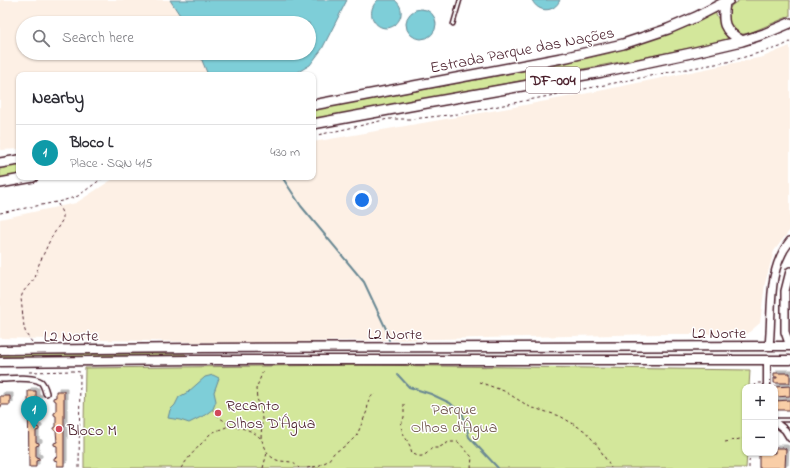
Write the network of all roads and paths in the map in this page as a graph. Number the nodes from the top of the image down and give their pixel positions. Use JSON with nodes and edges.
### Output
{"nodes":[{"id":1,"x":460,"y":0,"type":"edge"},
{"id":2,"x":727,"y":1,"type":"edge"},
{"id":3,"x":790,"y":23,"type":"edge"},
{"id":4,"x":453,"y":24,"type":"dead end"},
{"id":5,"x":742,"y":41,"type":"junction"},
{"id":6,"x":790,"y":42,"type":"edge"},
{"id":7,"x":316,"y":104,"type":"edge"},
{"id":8,"x":316,"y":123,"type":"edge"},
{"id":9,"x":316,"y":135,"type":"edge"},
{"id":10,"x":16,"y":160,"type":"edge"},
{"id":11,"x":0,"y":163,"type":"edge"},
{"id":12,"x":16,"y":180,"type":"edge"},
{"id":13,"x":100,"y":180,"type":"edge"},
{"id":14,"x":0,"y":183,"type":"edge"},
{"id":15,"x":57,"y":202,"type":"junction"},
{"id":16,"x":0,"y":213,"type":"edge"},
{"id":17,"x":790,"y":241,"type":"edge"},
{"id":18,"x":790,"y":271,"type":"edge"},
{"id":19,"x":768,"y":346,"type":"junction"},
{"id":20,"x":790,"y":346,"type":"edge"},
{"id":21,"x":192,"y":348,"type":"junction"},
{"id":22,"x":36,"y":349,"type":"junction"},
{"id":23,"x":0,"y":350,"type":"edge"},
{"id":24,"x":192,"y":360,"type":"junction"},
{"id":25,"x":767,"y":360,"type":"junction"},
{"id":26,"x":790,"y":360,"type":"edge"},
{"id":27,"x":0,"y":362,"type":"edge"},
{"id":28,"x":263,"y":371,"type":"dead end"},
{"id":29,"x":29,"y":372,"type":"dead end"},
{"id":30,"x":0,"y":379,"type":"edge"},
{"id":31,"x":479,"y":382,"type":"dead end"},
{"id":32,"x":767,"y":384,"type":"edge"},
{"id":33,"x":46,"y":393,"type":"dead end"},
{"id":34,"x":375,"y":394,"type":"dead end"},
{"id":35,"x":404,"y":404,"type":"dead end"},
{"id":36,"x":213,"y":410,"type":"dead end"},
{"id":37,"x":790,"y":420,"type":"edge"},
{"id":38,"x":778,"y":421,"type":"edge"},
{"id":39,"x":778,"y":423,"type":"edge"},
{"id":40,"x":229,"y":426,"type":"junction"},
{"id":41,"x":788,"y":430,"type":"edge"},
{"id":42,"x":790,"y":438,"type":"edge"},
{"id":43,"x":742,"y":439,"type":"edge"},
{"id":44,"x":261,"y":440,"type":"junction"},
{"id":45,"x":725,"y":442,"type":"dead end"},
{"id":46,"x":267,"y":452,"type":"junction"},
{"id":47,"x":750,"y":456,"type":"edge"},
{"id":48,"x":79,"y":468,"type":"edge"},
{"id":49,"x":182,"y":468,"type":"edge"},
{"id":50,"x":263,"y":468,"type":"edge"},
{"id":51,"x":299,"y":468,"type":"edge"},
{"id":52,"x":307,"y":468,"type":"edge"},
{"id":53,"x":471,"y":468,"type":"edge"},
{"id":54,"x":611,"y":468,"type":"edge"},
{"id":55,"x":749,"y":468,"type":"edge"}],
"edges":[{"from":1,"to":4,"type":"lane"},
{"from":2,"to":5,"type":"highway"},
{"from":2,"to":7,"type":"highway","name":"Estrada Parque das Nações","number":"DF-004"},
{"from":3,"to":5,"type":"highway","number":"DF-004"},
{"from":5,"to":8,"type":"highway","number":"DF-004"},
{"from":6,"to":9,"type":"path"},
{"from":10,"to":11,"type":"highway"},
{"from":12,"to":14,"type":"highway"},
{"from":13,"to":15,"type":"path"},
{"from":15,"to":16,"type":"path"},
{"from":15,"to":22,"type":"path"},
{"from":17,"to":19,"type":"main road"},
{"from":18,"to":20,"type":"main road"},
{"from":19,"to":20,"type":"main road","name":"L2 Norte"},
{"from":19,"to":21,"type":"main road","name":"L2 Norte"},
{"from":21,"to":22,"type":"main road","name":"L2 Norte"},
{"from":21,"to":24,"type":"main road"},
{"from":22,"to":23,"type":"main road","name":"L2 Norte"},
{"from":24,"to":25,"type":"main road","name":"L2 Norte"},
{"from":24,"to":27,"type":"main road","name":"L2 Norte"},
{"from":25,"to":26,"type":"main road","name":"L2 Norte"},
{"from":25,"to":32,"type":"street"},
{"from":28,"to":44,"type":"path"},
{"from":29,"to":48,"type":"path"},
{"from":30,"to":33,"type":"street"},
{"from":31,"to":54,"type":"path"},
{"from":34,"to":52,"type":"path"},
{"from":35,"to":53,"type":"path"},
{"from":36,"to":40,"type":"path"},
{"from":37,"to":38,"type":"lane"},
{"from":39,"to":41,"type":"street"},
{"from":40,"to":44,"type":"path"},
{"from":40,"to":49,"type":"path"},
{"from":41,"to":42,"type":"street"},
{"from":43,"to":45,"type":"path"},
{"from":44,"to":46,"type":"path"},
{"from":46,"to":50,"type":"path"},
{"from":46,"to":51,"type":"path"},
{"from":47,"to":55,"type":"path"}]}
